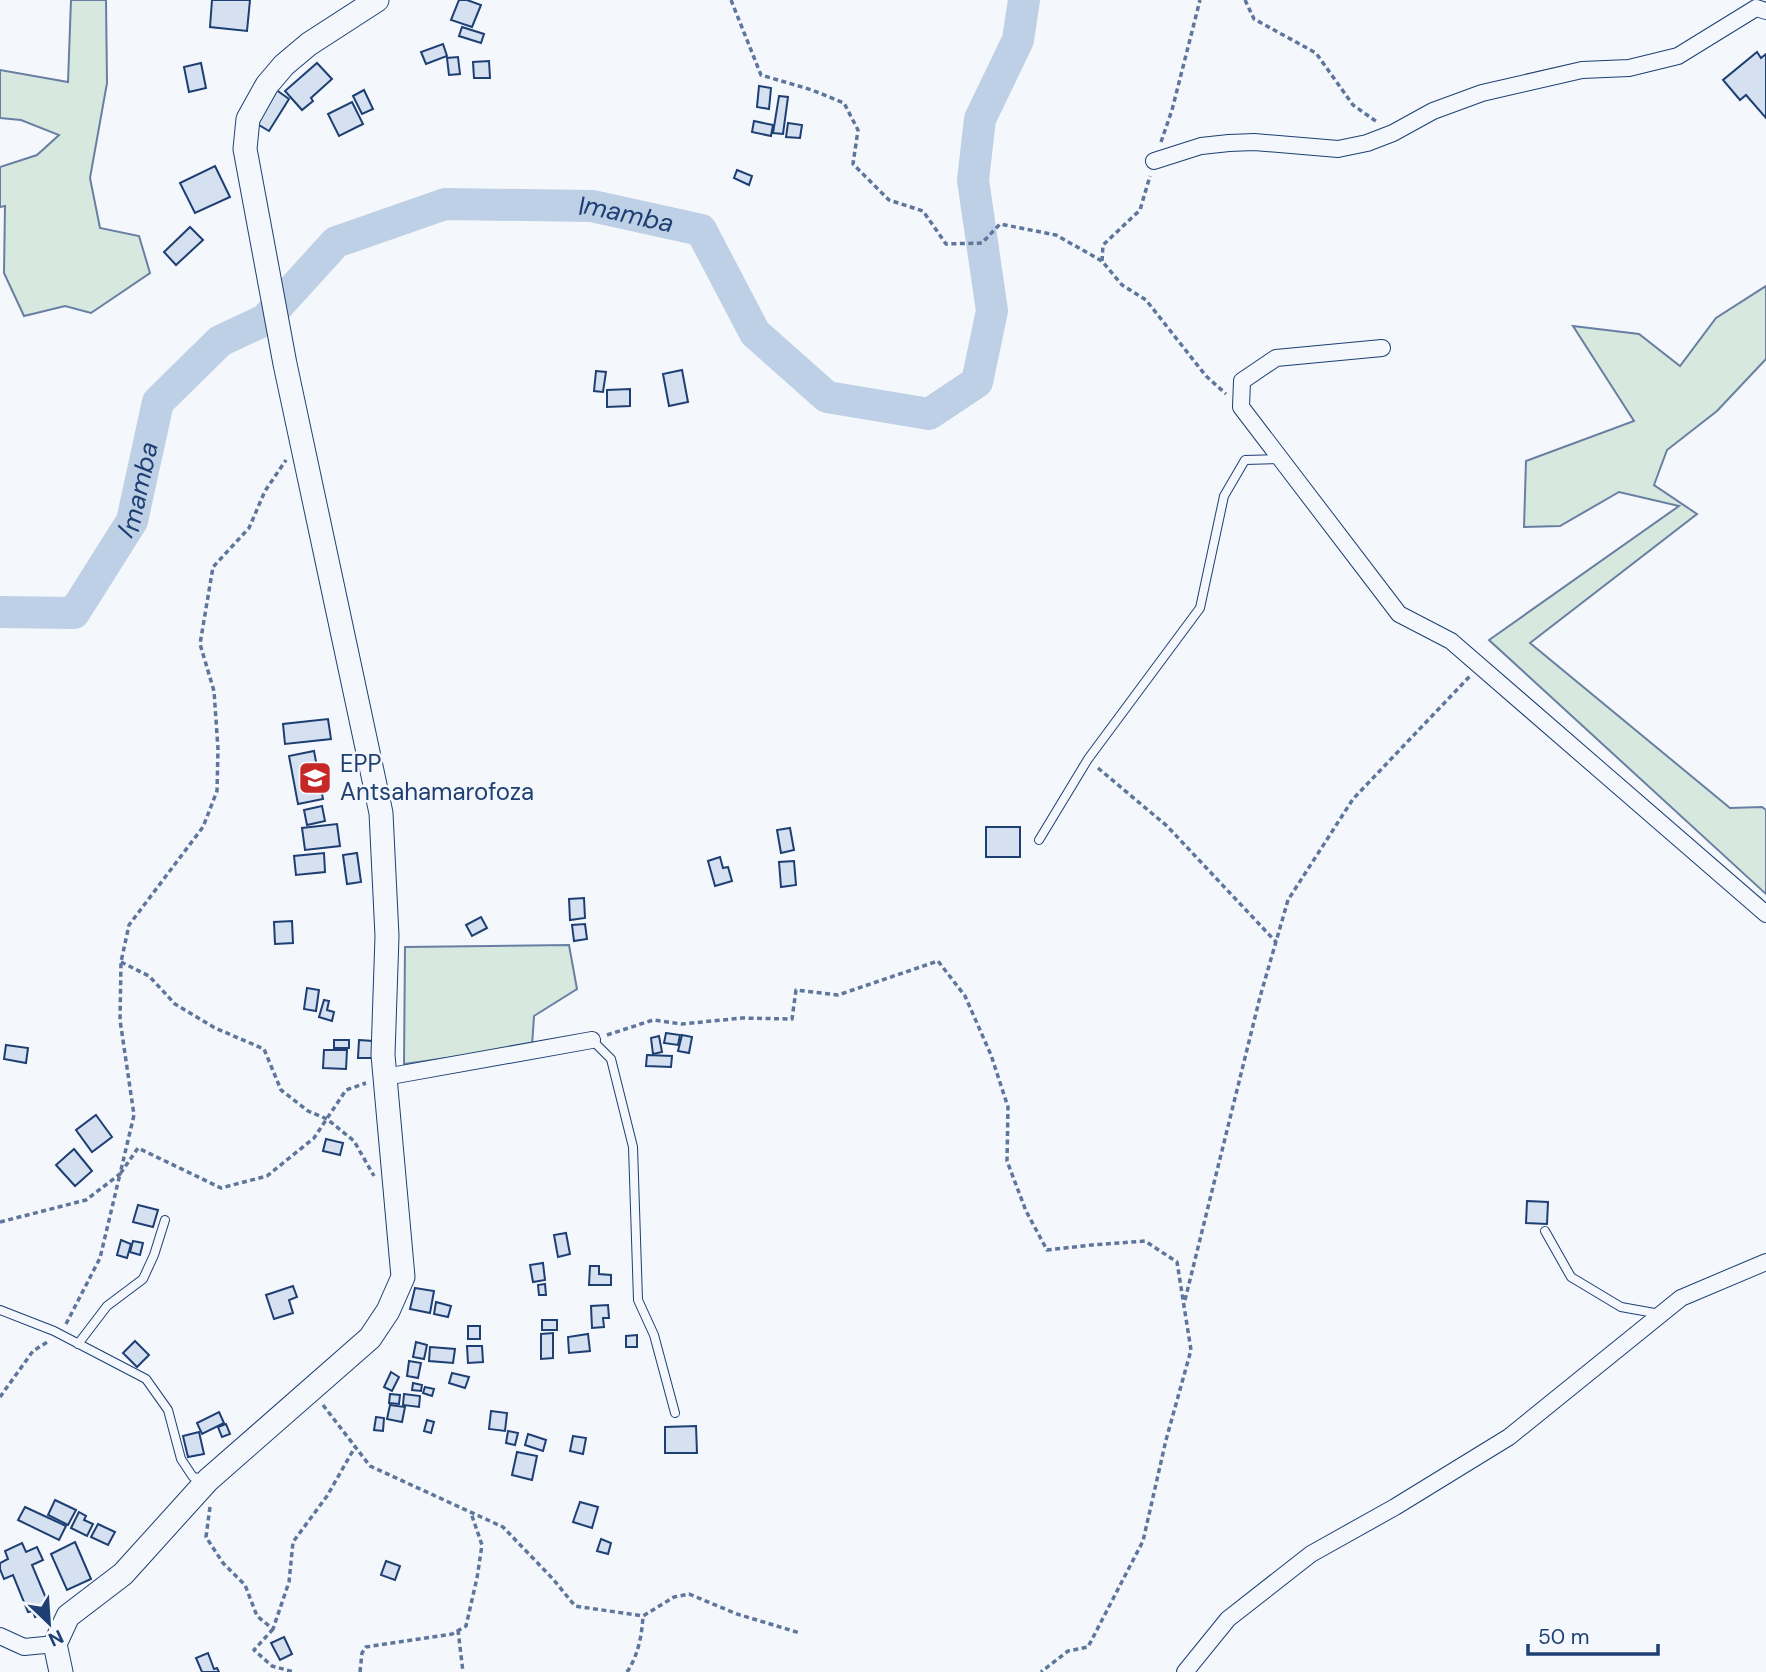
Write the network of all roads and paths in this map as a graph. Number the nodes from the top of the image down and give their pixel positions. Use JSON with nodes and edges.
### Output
{"nodes":[{"id":1,"x":377,"y":0,"type":"edge"},
{"id":2,"x":731,"y":0,"type":"edge"},
{"id":3,"x":1200,"y":0,"type":"edge"},
{"id":4,"x":1245,"y":0,"type":"edge"},
{"id":5,"x":1766,"y":11,"type":"edge"},
{"id":6,"x":1394,"y":133,"type":"junction"},
{"id":7,"x":1154,"y":161,"type":"junction"},
{"id":8,"x":1102,"y":261,"type":"junction"},
{"id":9,"x":1382,"y":348,"type":"dead end"},
{"id":10,"x":1241,"y":407,"type":"junction"},
{"id":11,"x":301,"y":439,"type":"junction"},
{"id":12,"x":1282,"y":459,"type":"junction"},
{"id":13,"x":1479,"y":666,"type":"junction"},
{"id":14,"x":1088,"y":760,"type":"junction"},
{"id":15,"x":1039,"y":840,"type":"dead end"},
{"id":16,"x":1766,"y":914,"type":"edge"},
{"id":17,"x":1276,"y":942,"type":"junction"},
{"id":18,"x":121,"y":962,"type":"junction"},
{"id":19,"x":592,"y":1040,"type":"junction"},
{"id":20,"x":385,"y":1077,"type":"junction"},
{"id":21,"x":327,"y":1119,"type":"junction"},
{"id":22,"x":120,"y":1174,"type":"junction"},
{"id":23,"x":375,"y":1178,"type":"dead end"},
{"id":24,"x":164,"y":1220,"type":"dead end"},
{"id":25,"x":0,"y":1222,"type":"edge"},
{"id":26,"x":1545,"y":1231,"type":"dead end"},
{"id":27,"x":1766,"y":1262,"type":"edge"},
{"id":28,"x":1185,"y":1302,"type":"junction"},
{"id":29,"x":0,"y":1310,"type":"edge"},
{"id":30,"x":1660,"y":1314,"type":"junction"},
{"id":31,"x":61,"y":1335,"type":"junction"},
{"id":32,"x":78,"y":1343,"type":"junction"},
{"id":33,"x":311,"y":1389,"type":"junction"},
{"id":34,"x":0,"y":1397,"type":"edge"},
{"id":35,"x":676,"y":1413,"type":"dead end"},
{"id":36,"x":355,"y":1447,"type":"junction"},
{"id":37,"x":202,"y":1486,"type":"junction"},
{"id":38,"x":470,"y":1511,"type":"junction"},
{"id":39,"x":643,"y":1616,"type":"junction"},
{"id":40,"x":273,"y":1629,"type":"junction"},
{"id":41,"x":458,"y":1630,"type":"junction"},
{"id":42,"x":800,"y":1633,"type":"dead end"},
{"id":43,"x":0,"y":1636,"type":"edge"},
{"id":44,"x":55,"y":1644,"type":"junction"},
{"id":45,"x":61,"y":1672,"type":"edge"},
{"id":46,"x":294,"y":1672,"type":"edge"},
{"id":47,"x":360,"y":1672,"type":"edge"},
{"id":48,"x":463,"y":1672,"type":"edge"},
{"id":49,"x":627,"y":1672,"type":"edge"},
{"id":50,"x":1041,"y":1672,"type":"edge"},
{"id":51,"x":1185,"y":1672,"type":"edge"}],
"edges":[{"from":1,"to":11,"type":"street"},
{"from":2,"to":8,"type":"path"},
{"from":3,"to":7,"type":"path"},
{"from":4,"to":6,"type":"path"},
{"from":5,"to":6,"type":"street"},
{"from":6,"to":7,"type":"street"},
{"from":7,"to":8,"type":"path"},
{"from":8,"to":10,"type":"path"},
{"from":9,"to":10,"type":"street"},
{"from":10,"to":12,"type":"street"},
{"from":11,"to":18,"type":"path"},
{"from":11,"to":20,"type":"street"},
{"from":12,"to":13,"type":"street"},
{"from":12,"to":14,"type":"lane"},
{"from":13,"to":16,"type":"street"},
{"from":13,"to":17,"type":"path"},
{"from":14,"to":15,"type":"lane"},
{"from":14,"to":17,"type":"path"},
{"from":17,"to":28,"type":"path"},
{"from":18,"to":21,"type":"path"},
{"from":18,"to":22,"type":"path"},
{"from":19,"to":20,"type":"street"},
{"from":19,"to":28,"type":"path"},
{"from":19,"to":35,"type":"lane"},
{"from":20,"to":21,"type":"path"},
{"from":20,"to":33,"type":"street"},
{"from":21,"to":22,"type":"path"},
{"from":21,"to":23,"type":"path"},
{"from":22,"to":25,"type":"path"},
{"from":22,"to":31,"type":"path"},
{"from":24,"to":32,"type":"lane"},
{"from":26,"to":30,"type":"lane"},
{"from":27,"to":30,"type":"street"},
{"from":28,"to":50,"type":"path"},
{"from":29,"to":31,"type":"lane"},
{"from":30,"to":51,"type":"street"},
{"from":31,"to":32,"type":"lane"},
{"from":31,"to":34,"type":"path"},
{"from":32,"to":37,"type":"lane"},
{"from":33,"to":36,"type":"path"},
{"from":33,"to":37,"type":"street"},
{"from":36,"to":38,"type":"path"},
{"from":36,"to":40,"type":"path"},
{"from":37,"to":40,"type":"path"},
{"from":37,"to":44,"type":"street"},
{"from":38,"to":39,"type":"path"},
{"from":38,"to":41,"type":"path"},
{"from":39,"to":42,"type":"path"},
{"from":39,"to":49,"type":"path"},
{"from":40,"to":46,"type":"path"},
{"from":41,"to":47,"type":"path"},
{"from":41,"to":48,"type":"path"},
{"from":43,"to":44,"type":"street"},
{"from":44,"to":45,"type":"street"}]}
